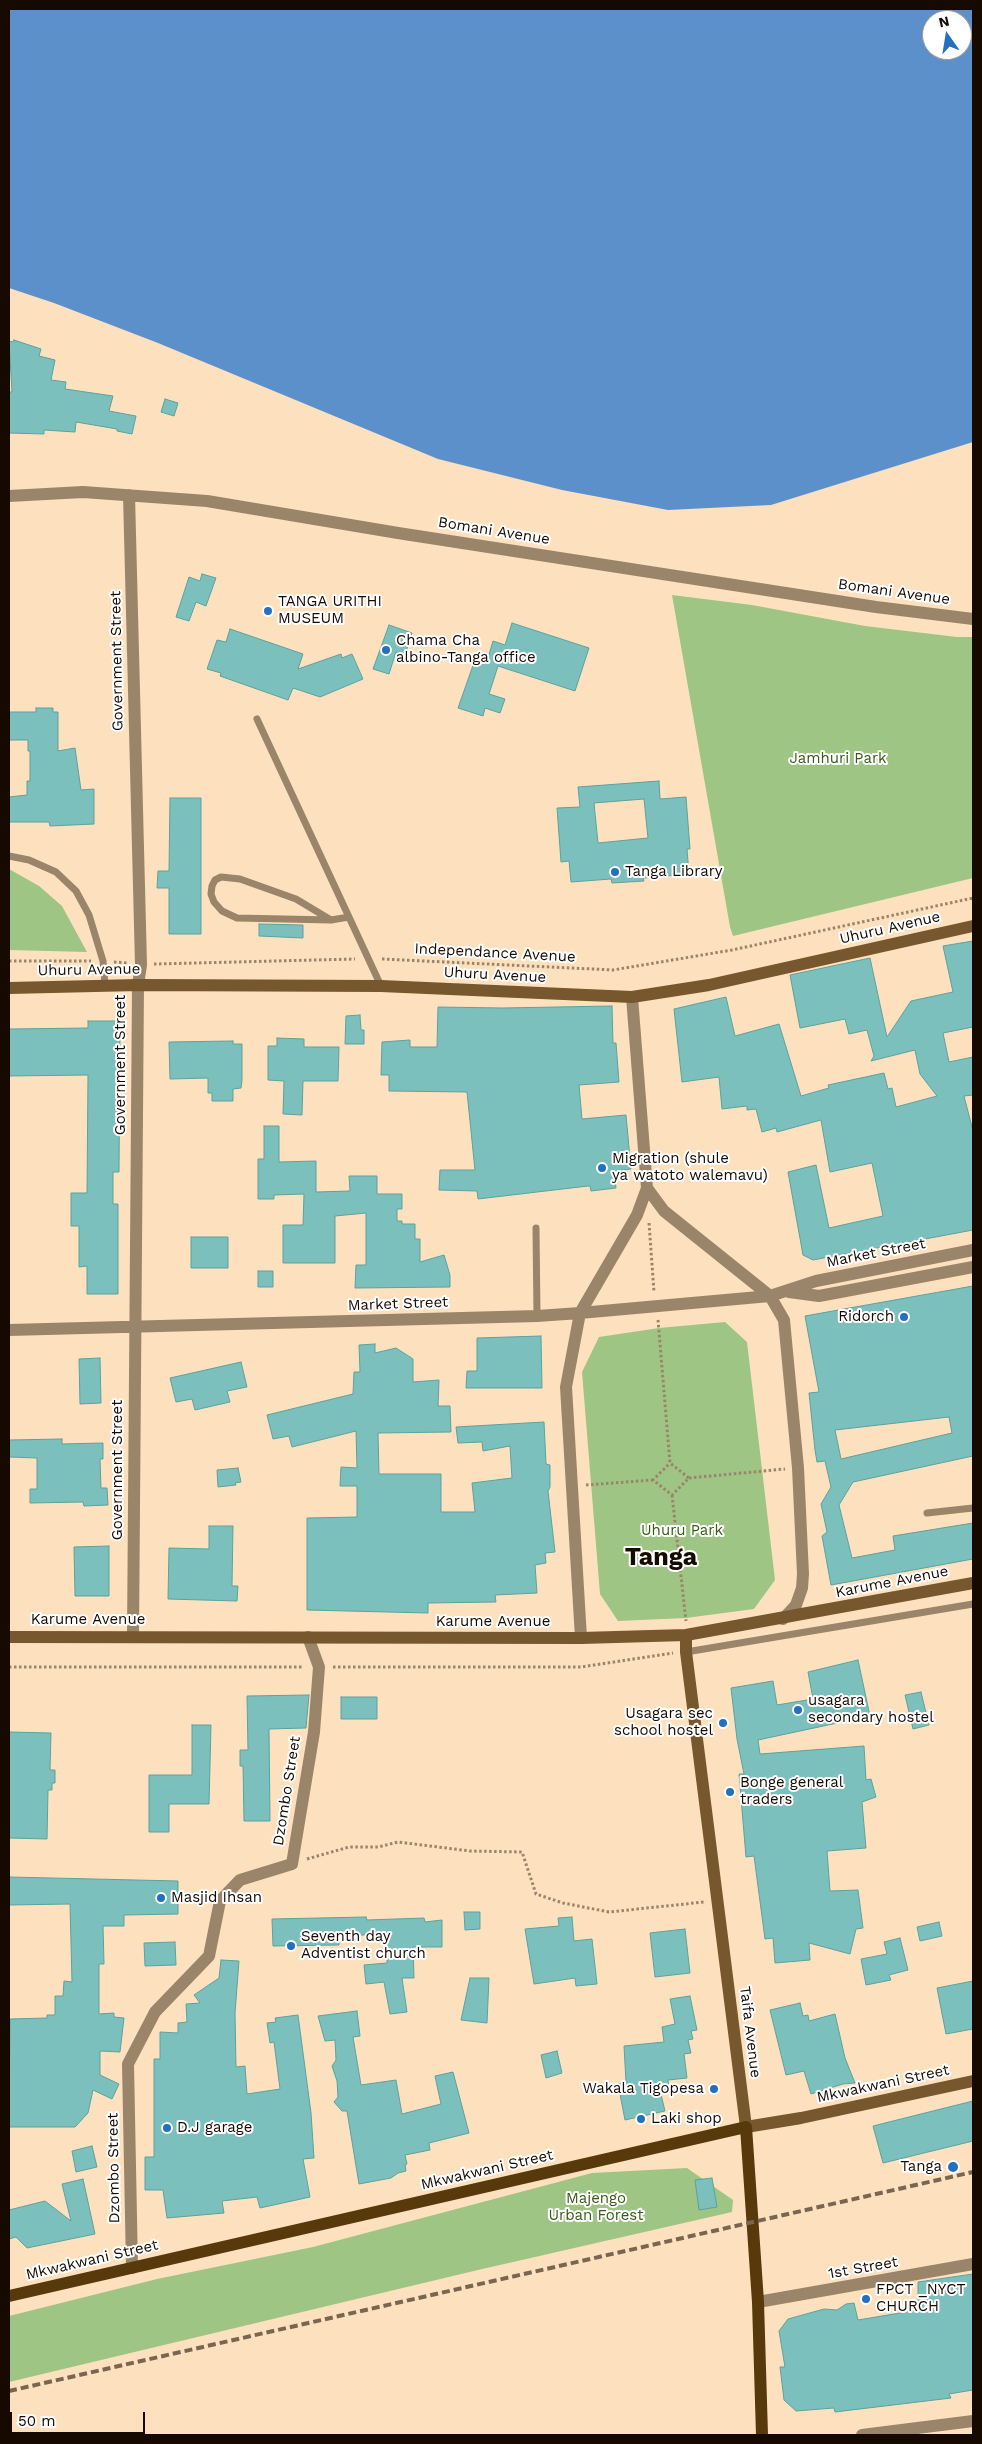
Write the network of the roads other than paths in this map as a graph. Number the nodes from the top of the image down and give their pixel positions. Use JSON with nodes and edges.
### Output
{"nodes":[{"id":1,"x":129,"y":495,"type":"junction"},
{"id":2,"x":9,"y":496,"type":"edge"},
{"id":3,"x":973,"y":619,"type":"edge"},
{"id":4,"x":257,"y":719,"type":"dead end"},
{"id":5,"x":9,"y":856,"type":"edge"},
{"id":6,"x":350,"y":917,"type":"junction"},
{"id":7,"x":331,"y":920,"type":"junction"},
{"id":8,"x":973,"y":926,"type":"edge"},
{"id":9,"x":138,"y":984,"type":"junction"},
{"id":10,"x":105,"y":985,"type":"junction"},
{"id":11,"x":381,"y":986,"type":"junction"},
{"id":12,"x":9,"y":988,"type":"edge"},
{"id":13,"x":632,"y":997,"type":"junction"},
{"id":14,"x":647,"y":1188,"type":"junction"},
{"id":15,"x":536,"y":1228,"type":"dead end"},
{"id":16,"x":973,"y":1250,"type":"edge"},
{"id":17,"x":973,"y":1267,"type":"edge"},
{"id":18,"x":787,"y":1292,"type":"junction"},
{"id":19,"x":770,"y":1296,"type":"junction"},
{"id":20,"x":580,"y":1313,"type":"junction"},
{"id":21,"x":537,"y":1316,"type":"junction"},
{"id":22,"x":135,"y":1328,"type":"junction"},
{"id":23,"x":9,"y":1330,"type":"edge"},
{"id":24,"x":973,"y":1508,"type":"edge"},
{"id":25,"x":927,"y":1512,"type":"dead end"},
{"id":26,"x":973,"y":1583,"type":"edge"},
{"id":27,"x":973,"y":1604,"type":"edge"},
{"id":28,"x":783,"y":1619,"type":"junction"},
{"id":29,"x":686,"y":1635,"type":"junction"},
{"id":30,"x":133,"y":1636,"type":"junction"},
{"id":31,"x":9,"y":1637,"type":"edge"},
{"id":32,"x":308,"y":1637,"type":"junction"},
{"id":33,"x":582,"y":1638,"type":"junction"},
{"id":34,"x":686,"y":1652,"type":"junction"},
{"id":35,"x":973,"y":2081,"type":"edge"},
{"id":36,"x":746,"y":2127,"type":"junction"},
{"id":37,"x":973,"y":2264,"type":"edge"},
{"id":38,"x":132,"y":2268,"type":"junction"},
{"id":39,"x":9,"y":2296,"type":"edge"},
{"id":40,"x":758,"y":2302,"type":"junction"},
{"id":41,"x":973,"y":2421,"type":"edge"},
{"id":42,"x":762,"y":2435,"type":"edge"},
{"id":43,"x":862,"y":2435,"type":"edge"}],
"edges":[{"from":1,"to":2,"type":"street","name":"Bomani Avenue"},
{"from":1,"to":3,"type":"street","name":"Bomani Avenue"},
{"from":1,"to":9,"type":"street","name":"Government Street"},
{"from":4,"to":6,"type":"lane"},
{"from":5,"to":10,"type":"lane"},
{"from":6,"to":7,"type":"lane"},
{"from":6,"to":11,"type":"lane"},
{"from":7,"to":7,"type":"lane"},
{"from":8,"to":13,"type":"main road","name":"Uhuru Avenue"},
{"from":9,"to":10,"type":"main road","name":"Uhuru Avenue"},
{"from":9,"to":11,"type":"main road","name":"Uhuru Avenue"},
{"from":9,"to":22,"type":"street","name":"Government Street"},
{"from":10,"to":12,"type":"main road","name":"Uhuru Avenue"},
{"from":11,"to":13,"type":"main road","name":"Uhuru Avenue"},
{"from":13,"to":14,"type":"street"},
{"from":14,"to":19,"type":"street"},
{"from":14,"to":20,"type":"street"},
{"from":15,"to":21,"type":"lane"},
{"from":16,"to":18,"type":"street","name":"Market Street"},
{"from":17,"to":18,"type":"street","name":"Market Street"},
{"from":18,"to":19,"type":"street","name":"Market Street"},
{"from":19,"to":20,"type":"street","name":"Market Street"},
{"from":19,"to":28,"type":"street"},
{"from":20,"to":21,"type":"street","name":"Market Street"},
{"from":20,"to":33,"type":"street"},
{"from":21,"to":22,"type":"street","name":"Market Street"},
{"from":22,"to":23,"type":"street","name":"Market Street"},
{"from":22,"to":30,"type":"street","name":"Government Street"},
{"from":24,"to":25,"type":"lane"},
{"from":26,"to":28,"type":"main road","name":"Karume Avenue"},
{"from":27,"to":34,"type":"lane"},
{"from":28,"to":29,"type":"main road","name":"Karume Avenue"},
{"from":29,"to":33,"type":"main road","name":"Karume Avenue"},
{"from":29,"to":34,"type":"main road","name":"Taifa Avenue"},
{"from":30,"to":31,"type":"main road","name":"Karume Avenue"},
{"from":30,"to":32,"type":"main road","name":"Karume Avenue"},
{"from":32,"to":33,"type":"main road","name":"Karume Avenue"},
{"from":32,"to":38,"type":"street","name":"Dzombo Street"},
{"from":34,"to":36,"type":"main road","name":"Taifa Avenue"},
{"from":35,"to":36,"type":"main road","name":"Mkwakwani Street"},
{"from":36,"to":38,"type":"main road","name":"Mkwakwani Street"},
{"from":36,"to":40,"type":"main road","name":"Taifa Avenue"},
{"from":37,"to":40,"type":"street","name":"1st Street"},
{"from":38,"to":39,"type":"main road","name":"Mkwakwani Street"},
{"from":40,"to":42,"type":"main road","name":"Taifa Avenue"},
{"from":41,"to":43,"type":"street"}]}
